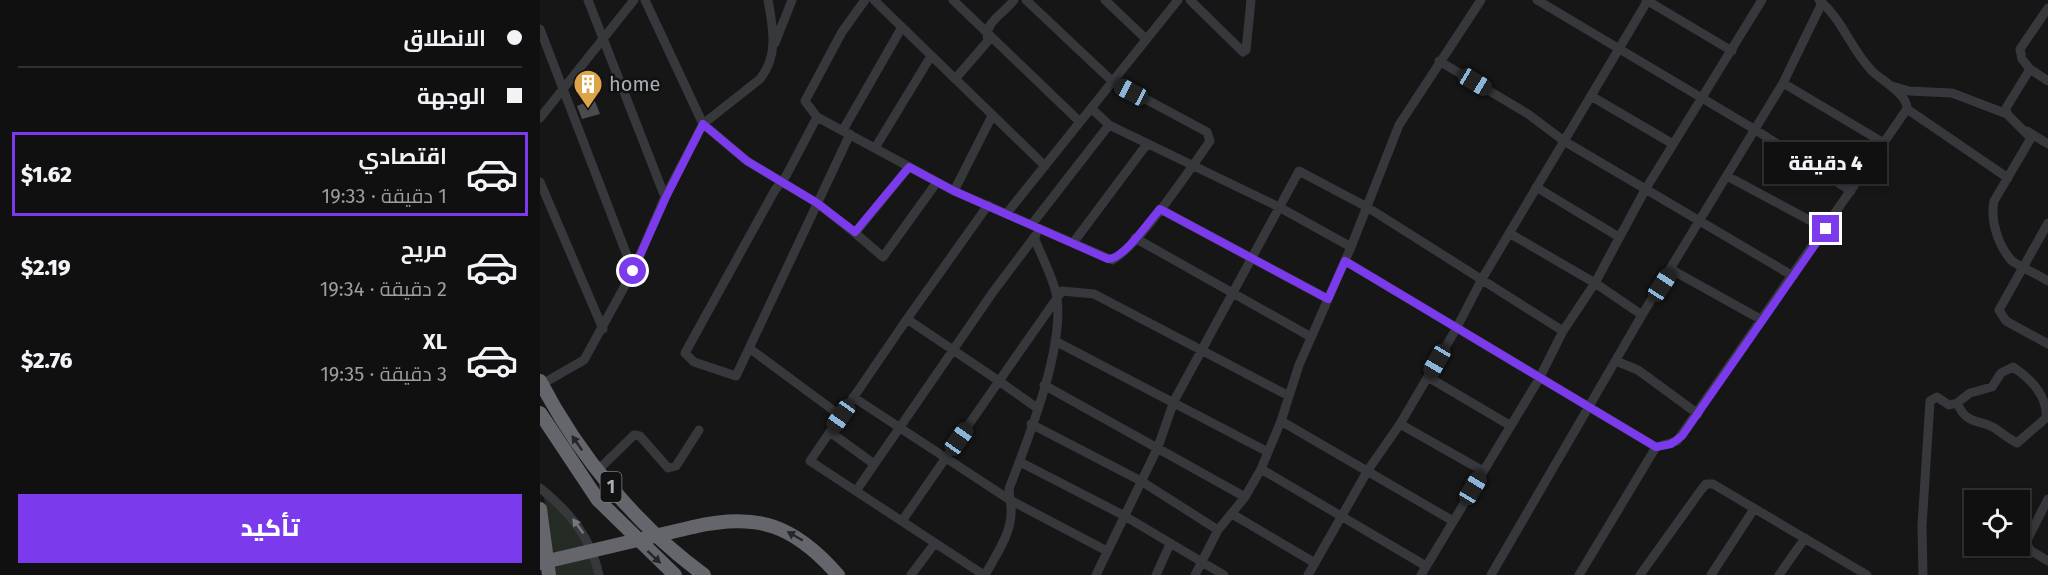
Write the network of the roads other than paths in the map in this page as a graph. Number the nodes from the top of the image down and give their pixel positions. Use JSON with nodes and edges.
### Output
{"nodes":[{"id":1,"x":588,"y":0,"type":"edge"},
{"id":2,"x":634,"y":0,"type":"edge"},
{"id":3,"x":645,"y":0,"type":"edge"},
{"id":4,"x":768,"y":0,"type":"edge"},
{"id":5,"x":792,"y":0,"type":"edge"},
{"id":6,"x":865,"y":0,"type":"edge"},
{"id":7,"x":874,"y":0,"type":"edge"},
{"id":8,"x":953,"y":0,"type":"edge"},
{"id":9,"x":1014,"y":0,"type":"edge"},
{"id":10,"x":1026,"y":0,"type":"edge"},
{"id":11,"x":1105,"y":0,"type":"edge"},
{"id":12,"x":1178,"y":0,"type":"edge"},
{"id":13,"x":1190,"y":0,"type":"edge"},
{"id":14,"x":1251,"y":0,"type":"edge"},
{"id":15,"x":1481,"y":0,"type":"edge"},
{"id":16,"x":1537,"y":0,"type":"edge"},
{"id":17,"x":1647,"y":0,"type":"edge"},
{"id":18,"x":1762,"y":0,"type":"edge"},
{"id":19,"x":1821,"y":1,"type":"edge"},
{"id":20,"x":2048,"y":8,"type":"edge"},
{"id":21,"x":902,"y":27,"type":"junction"},
{"id":22,"x":540,"y":29,"type":"edge"},
{"id":23,"x":986,"y":32,"type":"junction"},
{"id":24,"x":603,"y":37,"type":"junction"},
{"id":25,"x":1146,"y":39,"type":"junction"},
{"id":26,"x":774,"y":45,"type":"junction"},
{"id":27,"x":1619,"y":49,"type":"junction"},
{"id":28,"x":1732,"y":51,"type":"junction"},
{"id":29,"x":931,"y":56,"type":"junction"},
{"id":30,"x":1439,"y":61,"type":"junction"},
{"id":31,"x":2030,"y":69,"type":"junction"},
{"id":32,"x":955,"y":79,"type":"junction"},
{"id":33,"x":1112,"y":81,"type":"junction"},
{"id":34,"x":2048,"y":81,"type":"edge"},
{"id":35,"x":1783,"y":83,"type":"junction"},
{"id":36,"x":1888,"y":85,"type":"junction"},
{"id":37,"x":563,"y":88,"type":"junction"},
{"id":38,"x":1591,"y":96,"type":"junction"},
{"id":39,"x":1702,"y":98,"type":"junction"},
{"id":40,"x":1090,"y":108,"type":"junction"},
{"id":41,"x":1907,"y":109,"type":"junction"},
{"id":42,"x":2007,"y":114,"type":"junction"},
{"id":43,"x":992,"y":116,"type":"junction"},
{"id":44,"x":817,"y":117,"type":"junction"},
{"id":45,"x":540,"y":118,"type":"edge"},
{"id":46,"x":1080,"y":122,"type":"junction"},
{"id":47,"x":703,"y":124,"type":"junction"},
{"id":48,"x":1109,"y":125,"type":"junction"},
{"id":49,"x":1754,"y":129,"type":"junction"},
{"id":50,"x":2027,"y":131,"type":"junction"},
{"id":51,"x":846,"y":132,"type":"junction"},
{"id":52,"x":1564,"y":141,"type":"junction"},
{"id":53,"x":1884,"y":143,"type":"junction"},
{"id":54,"x":1147,"y":144,"type":"junction"},
{"id":55,"x":1673,"y":144,"type":"junction"},
{"id":56,"x":2048,"y":144,"type":"edge"},
{"id":57,"x":875,"y":148,"type":"junction"},
{"id":58,"x":1194,"y":165,"type":"junction"},
{"id":59,"x":1045,"y":166,"type":"junction"},
{"id":60,"x":909,"y":167,"type":"junction"},
{"id":61,"x":1727,"y":176,"type":"junction"},
{"id":62,"x":2008,"y":178,"type":"junction"},
{"id":63,"x":540,"y":182,"type":"edge"},
{"id":64,"x":781,"y":182,"type":"junction"},
{"id":65,"x":937,"y":182,"type":"junction"},
{"id":66,"x":1536,"y":187,"type":"junction"},
{"id":67,"x":1645,"y":190,"type":"junction"},
{"id":68,"x":954,"y":191,"type":"junction"},
{"id":69,"x":1851,"y":191,"type":"junction"},
{"id":70,"x":666,"y":197,"type":"junction"},
{"id":71,"x":817,"y":203,"type":"junction"},
{"id":72,"x":988,"y":205,"type":"junction"},
{"id":73,"x":1279,"y":207,"type":"junction"},
{"id":74,"x":1367,"y":207,"type":"junction"},
{"id":75,"x":1160,"y":209,"type":"junction"},
{"id":76,"x":1007,"y":213,"type":"junction"},
{"id":77,"x":1698,"y":223,"type":"junction"},
{"id":78,"x":2048,"y":223,"type":"edge"},
{"id":79,"x":1036,"y":226,"type":"junction"},
{"id":80,"x":1826,"y":229,"type":"junction"},
{"id":81,"x":855,"y":232,"type":"junction"},
{"id":82,"x":1509,"y":234,"type":"junction"},
{"id":83,"x":1034,"y":237,"type":"junction"},
{"id":84,"x":1619,"y":237,"type":"junction"},
{"id":85,"x":1135,"y":238,"type":"junction"},
{"id":86,"x":1073,"y":243,"type":"junction"},
{"id":87,"x":1351,"y":247,"type":"junction"},
{"id":88,"x":1251,"y":258,"type":"junction"},
{"id":89,"x":1345,"y":261,"type":"junction"},
{"id":90,"x":2023,"y":265,"type":"junction"},
{"id":91,"x":1672,"y":270,"type":"junction"},
{"id":92,"x":633,"y":271,"type":"junction"},
{"id":93,"x":1793,"y":276,"type":"junction"},
{"id":94,"x":1482,"y":279,"type":"junction"},
{"id":95,"x":2048,"y":281,"type":"edge"},
{"id":96,"x":1595,"y":283,"type":"junction"},
{"id":97,"x":1232,"y":293,"type":"junction"},
{"id":98,"x":1057,"y":296,"type":"junction"},
{"id":99,"x":1328,"y":299,"type":"junction"},
{"id":100,"x":1642,"y":315,"type":"junction"},
{"id":101,"x":907,"y":319,"type":"junction"},
{"id":102,"x":1762,"y":320,"type":"junction"},
{"id":103,"x":603,"y":329,"type":"junction"},
{"id":104,"x":1456,"y":329,"type":"junction"},
{"id":105,"x":1563,"y":332,"type":"junction"},
{"id":106,"x":1311,"y":337,"type":"junction"},
{"id":107,"x":1055,"y":341,"type":"junction"},
{"id":108,"x":2048,"y":344,"type":"edge"},
{"id":109,"x":749,"y":348,"type":"junction"},
{"id":110,"x":953,"y":349,"type":"junction"},
{"id":111,"x":1201,"y":351,"type":"junction"},
{"id":112,"x":1616,"y":361,"type":"junction"},
{"id":113,"x":1428,"y":377,"type":"junction"},
{"id":114,"x":1539,"y":379,"type":"junction"},
{"id":115,"x":999,"y":381,"type":"junction"},
{"id":116,"x":541,"y":383,"type":"edge"},
{"id":117,"x":1044,"y":385,"type":"junction"},
{"id":118,"x":1289,"y":396,"type":"junction"},
{"id":119,"x":853,"y":398,"type":"junction"},
{"id":120,"x":1174,"y":401,"type":"junction"},
{"id":121,"x":1957,"y":403,"type":"junction"},
{"id":122,"x":1589,"y":406,"type":"junction"},
{"id":123,"x":1037,"y":408,"type":"junction"},
{"id":124,"x":540,"y":413,"type":"edge"},
{"id":125,"x":1698,"y":414,"type":"junction"},
{"id":126,"x":841,"y":416,"type":"junction"},
{"id":127,"x":1281,"y":421,"type":"junction"},
{"id":128,"x":1031,"y":424,"type":"junction"},
{"id":129,"x":1400,"y":424,"type":"junction"},
{"id":130,"x":1511,"y":426,"type":"junction"},
{"id":131,"x":899,"y":427,"type":"junction"},
{"id":132,"x":699,"y":430,"type":"dead end"},
{"id":133,"x":830,"y":432,"type":"junction"},
{"id":134,"x":1158,"y":447,"type":"junction"},
{"id":135,"x":1656,"y":447,"type":"junction"},
{"id":136,"x":1268,"y":452,"type":"junction"},
{"id":137,"x":946,"y":458,"type":"junction"},
{"id":138,"x":1020,"y":462,"type":"junction"},
{"id":139,"x":874,"y":464,"type":"junction"},
{"id":140,"x":1261,"y":469,"type":"junction"},
{"id":141,"x":1368,"y":470,"type":"junction"},
{"id":142,"x":597,"y":471,"type":"junction"},
{"id":143,"x":1483,"y":471,"type":"junction"},
{"id":144,"x":1141,"y":481,"type":"junction"},
{"id":145,"x":540,"y":488,"type":"edge"},
{"id":146,"x":856,"y":491,"type":"junction"},
{"id":147,"x":1245,"y":497,"type":"junction"},
{"id":148,"x":2048,"y":499,"type":"edge"},
{"id":149,"x":1010,"y":500,"type":"junction"},
{"id":150,"x":1754,"y":508,"type":"junction"},
{"id":151,"x":540,"y":509,"type":"edge"},
{"id":152,"x":1232,"y":514,"type":"junction"},
{"id":153,"x":1123,"y":515,"type":"junction"},
{"id":154,"x":1343,"y":515,"type":"junction"},
{"id":155,"x":902,"y":521,"type":"junction"},
{"id":156,"x":1453,"y":521,"type":"junction"},
{"id":157,"x":1218,"y":530,"type":"junction"},
{"id":158,"x":542,"y":535,"type":"edge"},
{"id":159,"x":1805,"y":538,"type":"junction"},
{"id":160,"x":935,"y":543,"type":"junction"},
{"id":161,"x":1170,"y":544,"type":"junction"},
{"id":162,"x":1107,"y":551,"type":"junction"},
{"id":163,"x":2048,"y":561,"type":"edge"},
{"id":164,"x":1202,"y":562,"type":"junction"},
{"id":165,"x":1315,"y":563,"type":"junction"},
{"id":166,"x":1852,"y":565,"type":"junction"},
{"id":167,"x":1426,"y":566,"type":"junction"},
{"id":168,"x":546,"y":571,"type":"edge"},
{"id":169,"x":599,"y":575,"type":"edge"},
{"id":170,"x":675,"y":575,"type":"edge"},
{"id":171,"x":704,"y":575,"type":"edge"},
{"id":172,"x":838,"y":575,"type":"edge"},
{"id":173,"x":911,"y":575,"type":"edge"},
{"id":174,"x":985,"y":575,"type":"edge"},
{"id":175,"x":1096,"y":575,"type":"edge"},
{"id":176,"x":1156,"y":575,"type":"edge"},
{"id":177,"x":1195,"y":575,"type":"edge"},
{"id":178,"x":1224,"y":575,"type":"edge"},
{"id":179,"x":1308,"y":575,"type":"edge"},
{"id":180,"x":1421,"y":575,"type":"edge"},
{"id":181,"x":1491,"y":575,"type":"edge"},
{"id":182,"x":1579,"y":575,"type":"edge"},
{"id":183,"x":1640,"y":575,"type":"edge"},
{"id":184,"x":1711,"y":575,"type":"edge"},
{"id":185,"x":1779,"y":575,"type":"edge"},
{"id":186,"x":1845,"y":575,"type":"edge"},
{"id":187,"x":1867,"y":575,"type":"edge"},
{"id":188,"x":1923,"y":575,"type":"edge"}],
"edges":[{"from":1,"to":24,"type":"street"},
{"from":2,"to":24,"type":"street"},
{"from":3,"to":47,"type":"street"},
{"from":4,"to":26,"type":"street"},
{"from":5,"to":26,"type":"street"},
{"from":6,"to":44,"type":"street"},
{"from":7,"to":21,"type":"street"},
{"from":8,"to":23,"type":"street"},
{"from":9,"to":23,"type":"street"},
{"from":10,"to":33,"type":"street"},
{"from":11,"to":25,"type":"street"},
{"from":12,"to":25,"type":"street"},
{"from":13,"to":14,"type":"street"},
{"from":15,"to":30,"type":"street"},
{"from":16,"to":27,"type":"street"},
{"from":17,"to":27,"type":"street"},
{"from":17,"to":28,"type":"street"},
{"from":18,"to":28,"type":"street"},
{"from":19,"to":35,"type":"street"},
{"from":19,"to":36,"type":"street"},
{"from":20,"to":31,"type":"street"},
{"from":21,"to":29,"type":"street"},
{"from":21,"to":51,"type":"street"},
{"from":22,"to":37,"type":"street"},
{"from":23,"to":32,"type":"street"},
{"from":23,"to":46,"type":"street"},
{"from":24,"to":37,"type":"street"},
{"from":24,"to":70,"type":"street"},
{"from":25,"to":33,"type":"street"},
{"from":26,"to":47,"type":"street"},
{"from":27,"to":38,"type":"street"},
{"from":27,"to":39,"type":"street"},
{"from":28,"to":39,"type":"street"},
{"from":29,"to":32,"type":"street"},
{"from":29,"to":57,"type":"street"},
{"from":30,"to":52,"type":"street"},
{"from":30,"to":74,"type":"street"},
{"from":31,"to":34,"type":"street"},
{"from":31,"to":42,"type":"street"},
{"from":32,"to":43,"type":"street"},
{"from":33,"to":40,"type":"street"},
{"from":33,"to":58,"type":"street"},
{"from":35,"to":49,"type":"street"},
{"from":35,"to":53,"type":"street"},
{"from":36,"to":41,"type":"street"},
{"from":36,"to":42,"type":"street"},
{"from":37,"to":45,"type":"street"},
{"from":37,"to":92,"type":"street"},
{"from":38,"to":52,"type":"street"},
{"from":38,"to":55,"type":"street"},
{"from":39,"to":49,"type":"street"},
{"from":39,"to":55,"type":"street"},
{"from":40,"to":46,"type":"street"},
{"from":40,"to":48,"type":"street"},
{"from":41,"to":53,"type":"street"},
{"from":41,"to":62,"type":"street"},
{"from":42,"to":50,"type":"street"},
{"from":43,"to":59,"type":"street"},
{"from":43,"to":68,"type":"street"},
{"from":44,"to":51,"type":"street"},
{"from":44,"to":64,"type":"street"},
{"from":46,"to":59,"type":"street"},
{"from":47,"to":64,"type":"street"},
{"from":47,"to":70,"type":"street"},
{"from":48,"to":54,"type":"street"},
{"from":48,"to":79,"type":"street"},
{"from":49,"to":61,"type":"street"},
{"from":49,"to":69,"type":"street"},
{"from":50,"to":56,"type":"street"},
{"from":50,"to":62,"type":"street"},
{"from":51,"to":57,"type":"street"},
{"from":51,"to":71,"type":"street"},
{"from":52,"to":66,"type":"street"},
{"from":52,"to":67,"type":"street"},
{"from":53,"to":69,"type":"street"},
{"from":54,"to":58,"type":"street"},
{"from":54,"to":86,"type":"street"},
{"from":55,"to":67,"type":"street"},
{"from":57,"to":60,"type":"street"},
{"from":58,"to":73,"type":"street"},
{"from":58,"to":75,"type":"street"},
{"from":59,"to":76,"type":"street"},
{"from":60,"to":65,"type":"street"},
{"from":60,"to":81,"type":"street"},
{"from":61,"to":77,"type":"street"},
{"from":61,"to":80,"type":"street"},
{"from":62,"to":90,"type":"street"},
{"from":63,"to":103,"type":"street"},
{"from":64,"to":71,"type":"street"},
{"from":64,"to":109,"type":"street"},
{"from":65,"to":68,"type":"street"},
{"from":65,"to":81,"type":"street"},
{"from":66,"to":82,"type":"street"},
{"from":66,"to":84,"type":"street"},
{"from":67,"to":77,"type":"street"},
{"from":67,"to":84,"type":"street"},
{"from":68,"to":72,"type":"street"},
{"from":69,"to":80,"type":"street"},
{"from":70,"to":92,"type":"street"},
{"from":71,"to":81,"type":"street"},
{"from":71,"to":109,"type":"street"},
{"from":72,"to":76,"type":"street"},
{"from":72,"to":101,"type":"street"},
{"from":73,"to":74,"type":"street"},
{"from":73,"to":87,"type":"street"},
{"from":73,"to":88,"type":"street"},
{"from":74,"to":87,"type":"street"},
{"from":74,"to":94,"type":"street"},
{"from":75,"to":85,"type":"street"},
{"from":75,"to":88,"type":"street"},
{"from":76,"to":79,"type":"street"},
{"from":77,"to":91,"type":"street"},
{"from":77,"to":93,"type":"street"},
{"from":78,"to":90,"type":"street"},
{"from":79,"to":83,"type":"street"},
{"from":79,"to":86,"type":"street"},
{"from":80,"to":93,"type":"street"},
{"from":82,"to":94,"type":"street"},
{"from":82,"to":96,"type":"street"},
{"from":83,"to":98,"type":"street"},
{"from":83,"to":110,"type":"street"},
{"from":84,"to":96,"type":"street"},
{"from":85,"to":86,"type":"street"},
{"from":85,"to":97,"type":"street"},
{"from":87,"to":89,"type":"street"},
{"from":88,"to":97,"type":"street"},
{"from":88,"to":99,"type":"street"},
{"from":89,"to":99,"type":"street"},
{"from":89,"to":104,"type":"street"},
{"from":90,"to":95,"type":"street"},
{"from":90,"to":108,"type":"street"},
{"from":91,"to":100,"type":"street"},
{"from":91,"to":102,"type":"street"},
{"from":92,"to":103,"type":"street"},
{"from":93,"to":102,"type":"street"},
{"from":94,"to":104,"type":"street"},
{"from":94,"to":105,"type":"street"},
{"from":96,"to":100,"type":"street"},
{"from":96,"to":105,"type":"street"},
{"from":97,"to":106,"type":"street"},
{"from":97,"to":111,"type":"street"},
{"from":98,"to":107,"type":"street"},
{"from":98,"to":111,"type":"street"},
{"from":98,"to":115,"type":"street"},
{"from":99,"to":106,"type":"street"},
{"from":100,"to":112,"type":"street"},
{"from":101,"to":110,"type":"street"},
{"from":101,"to":119,"type":"street"},
{"from":102,"to":125,"type":"street"},
{"from":103,"to":116,"type":"street"},
{"from":104,"to":113,"type":"street"},
{"from":104,"to":114,"type":"street"},
{"from":105,"to":114,"type":"street"},
{"from":106,"to":118,"type":"street"},
{"from":107,"to":117,"type":"street"},
{"from":107,"to":120,"type":"street"},
{"from":109,"to":126,"type":"street"},
{"from":110,"to":115,"type":"street"},
{"from":110,"to":131,"type":"street"},
{"from":111,"to":118,"type":"street"},
{"from":111,"to":120,"type":"street"},
{"from":112,"to":122,"type":"street"},
{"from":112,"to":125,"type":"street"},
{"from":113,"to":129,"type":"street"},
{"from":113,"to":130,"type":"street"},
{"from":114,"to":122,"type":"street"},
{"from":114,"to":130,"type":"street"},
{"from":115,"to":123,"type":"street"},
{"from":115,"to":137,"type":"street"},
{"from":142,"to":116,"type":"highway","number":"1","one_way":true},
{"from":117,"to":123,"type":"street"},
{"from":117,"to":134,"type":"street"},
{"from":118,"to":127,"type":"street"},
{"from":119,"to":126,"type":"street"},
{"from":119,"to":131,"type":"street"},
{"from":120,"to":134,"type":"street"},
{"from":120,"to":136,"type":"street"},
{"from":121,"to":121,"type":"street"},
{"from":121,"to":188,"type":"street"},
{"from":122,"to":135,"type":"street"},
{"from":122,"to":181,"type":"street"},
{"from":123,"to":128,"type":"street"},
{"from":124,"to":170,"type":"highway","number":"1","one_way":true},
{"from":125,"to":135,"type":"street"},
{"from":126,"to":133,"type":"street"},
{"from":127,"to":136,"type":"street"},
{"from":127,"to":141,"type":"street"},
{"from":128,"to":138,"type":"street"},
{"from":128,"to":144,"type":"street"},
{"from":129,"to":141,"type":"street"},
{"from":129,"to":143,"type":"street"},
{"from":130,"to":143,"type":"street"},
{"from":131,"to":137,"type":"street"},
{"from":131,"to":139,"type":"street"},
{"from":132,"to":142,"type":"street"},
{"from":133,"to":139,"type":"street"},
{"from":133,"to":146,"type":"street"},
{"from":134,"to":144,"type":"street"},
{"from":134,"to":147,"type":"street"},
{"from":135,"to":182,"type":"street"},
{"from":136,"to":140,"type":"street"},
{"from":137,"to":149,"type":"street"},
{"from":137,"to":155,"type":"street"},
{"from":138,"to":149,"type":"street"},
{"from":138,"to":153,"type":"street"},
{"from":139,"to":146,"type":"street"},
{"from":140,"to":147,"type":"street"},
{"from":140,"to":154,"type":"street"},
{"from":141,"to":154,"type":"street"},
{"from":141,"to":156,"type":"street"},
{"from":142,"to":171,"type":"highway","number":"1"},
{"from":143,"to":156,"type":"street"},
{"from":144,"to":153,"type":"street"},
{"from":144,"to":157,"type":"street"},
{"from":169,"to":145,"type":"street","one_way":true},
{"from":146,"to":155,"type":"street"},
{"from":147,"to":152,"type":"street"},
{"from":148,"to":163,"type":"street"},
{"from":149,"to":162,"type":"street"},
{"from":149,"to":174,"type":"street"},
{"from":150,"to":159,"type":"street"},
{"from":150,"to":183,"type":"street"},
{"from":150,"to":184,"type":"street"},
{"from":151,"to":158,"type":"highway"},
{"from":152,"to":157,"type":"street"},
{"from":152,"to":165,"type":"street"},
{"from":153,"to":161,"type":"street"},
{"from":153,"to":162,"type":"street"},
{"from":154,"to":165,"type":"street"},
{"from":154,"to":167,"type":"street"},
{"from":155,"to":160,"type":"street"},
{"from":156,"to":167,"type":"street"},
{"from":157,"to":164,"type":"street"},
{"from":158,"to":168,"type":"highway"},
{"from":159,"to":166,"type":"street"},
{"from":159,"to":185,"type":"street"},
{"from":160,"to":173,"type":"street"},
{"from":160,"to":174,"type":"street"},
{"from":161,"to":164,"type":"street"},
{"from":161,"to":176,"type":"street"},
{"from":162,"to":175,"type":"street"},
{"from":164,"to":177,"type":"street"},
{"from":164,"to":178,"type":"street"},
{"from":165,"to":179,"type":"street"},
{"from":166,"to":186,"type":"street"},
{"from":166,"to":187,"type":"street"},
{"from":167,"to":180,"type":"street"},
{"from":172,"to":168,"type":"highway","one_way":true,"bridge":true}]}
